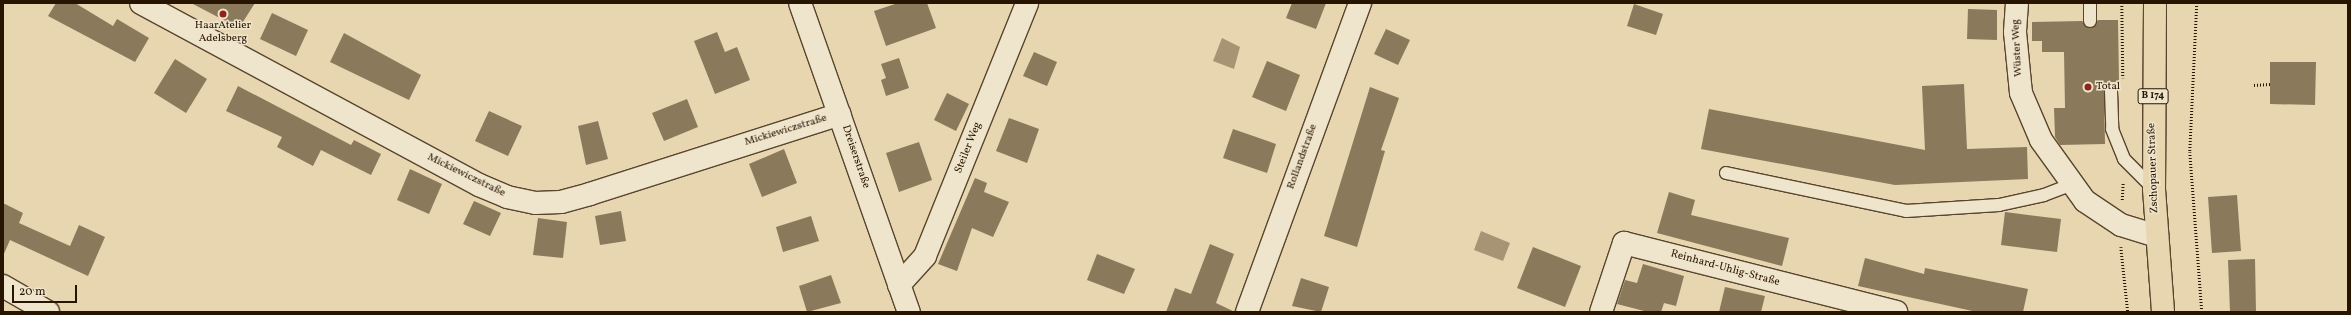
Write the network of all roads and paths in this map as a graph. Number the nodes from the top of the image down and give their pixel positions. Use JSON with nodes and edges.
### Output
{"nodes":[{"id":1,"x":141,"y":3,"type":"edge"},
{"id":2,"x":800,"y":3,"type":"edge"},
{"id":3,"x":1027,"y":3,"type":"edge"},
{"id":4,"x":1360,"y":3,"type":"edge"},
{"id":5,"x":2017,"y":3,"type":"edge"},
{"id":6,"x":2090,"y":3,"type":"edge"},
{"id":7,"x":2155,"y":3,"type":"edge"},
{"id":8,"x":2197,"y":3,"type":"edge"},
{"id":9,"x":2090,"y":21,"type":"dead end"},
{"id":10,"x":2270,"y":84,"type":"dead end"},
{"id":11,"x":2254,"y":85,"type":"dead end"},
{"id":12,"x":2111,"y":91,"type":"dead end"},
{"id":13,"x":840,"y":114,"type":"junction"},
{"id":14,"x":1726,"y":173,"type":"dead end"},
{"id":15,"x":2073,"y":184,"type":"junction"},
{"id":16,"x":2154,"y":189,"type":"junction"},
{"id":17,"x":2157,"y":236,"type":"junction"},
{"id":18,"x":3,"y":286,"type":"edge"},
{"id":19,"x":899,"y":286,"type":"junction"},
{"id":20,"x":48,"y":312,"type":"edge"},
{"id":21,"x":909,"y":312,"type":"edge"},
{"id":22,"x":1247,"y":312,"type":"edge"},
{"id":23,"x":1601,"y":312,"type":"edge"},
{"id":24,"x":1896,"y":312,"type":"edge"},
{"id":25,"x":2163,"y":312,"type":"edge"},
{"id":26,"x":2202,"y":312,"type":"edge"}],
"edges":[{"from":1,"to":13,"type":"street","name":"Mickiewiczstraße"},
{"from":2,"to":13,"type":"street","name":"Dreiserstraße"},
{"from":3,"to":19,"type":"street","name":"Steiler Weg"},
{"from":4,"to":22,"type":"street","name":"Rollandstraße"},
{"from":5,"to":15,"type":"street","name":"Wüster Weg"},
{"from":6,"to":9,"type":"lane"},
{"from":7,"to":16,"type":"main road","name":"Zschopauer Straße","number":"B 174"},
{"from":8,"to":26,"type":"path"},
{"from":10,"to":11,"type":"path"},
{"from":12,"to":16,"type":"lane"},
{"from":13,"to":19,"type":"street","name":"Dreiserstraße"},
{"from":14,"to":15,"type":"lane"},
{"from":15,"to":17,"type":"street"},
{"from":16,"to":17,"type":"main road","name":"Zschopauer Straße","number":"B 174"},
{"from":17,"to":25,"type":"main road","name":"Zschopauer Straße","number":"B 174"},
{"from":18,"to":20,"type":"street"},
{"from":19,"to":21,"type":"street","name":"Dreiserstraße"},
{"from":23,"to":24,"type":"street","name":"Reinhard-Uhlig-Straße"}]}
